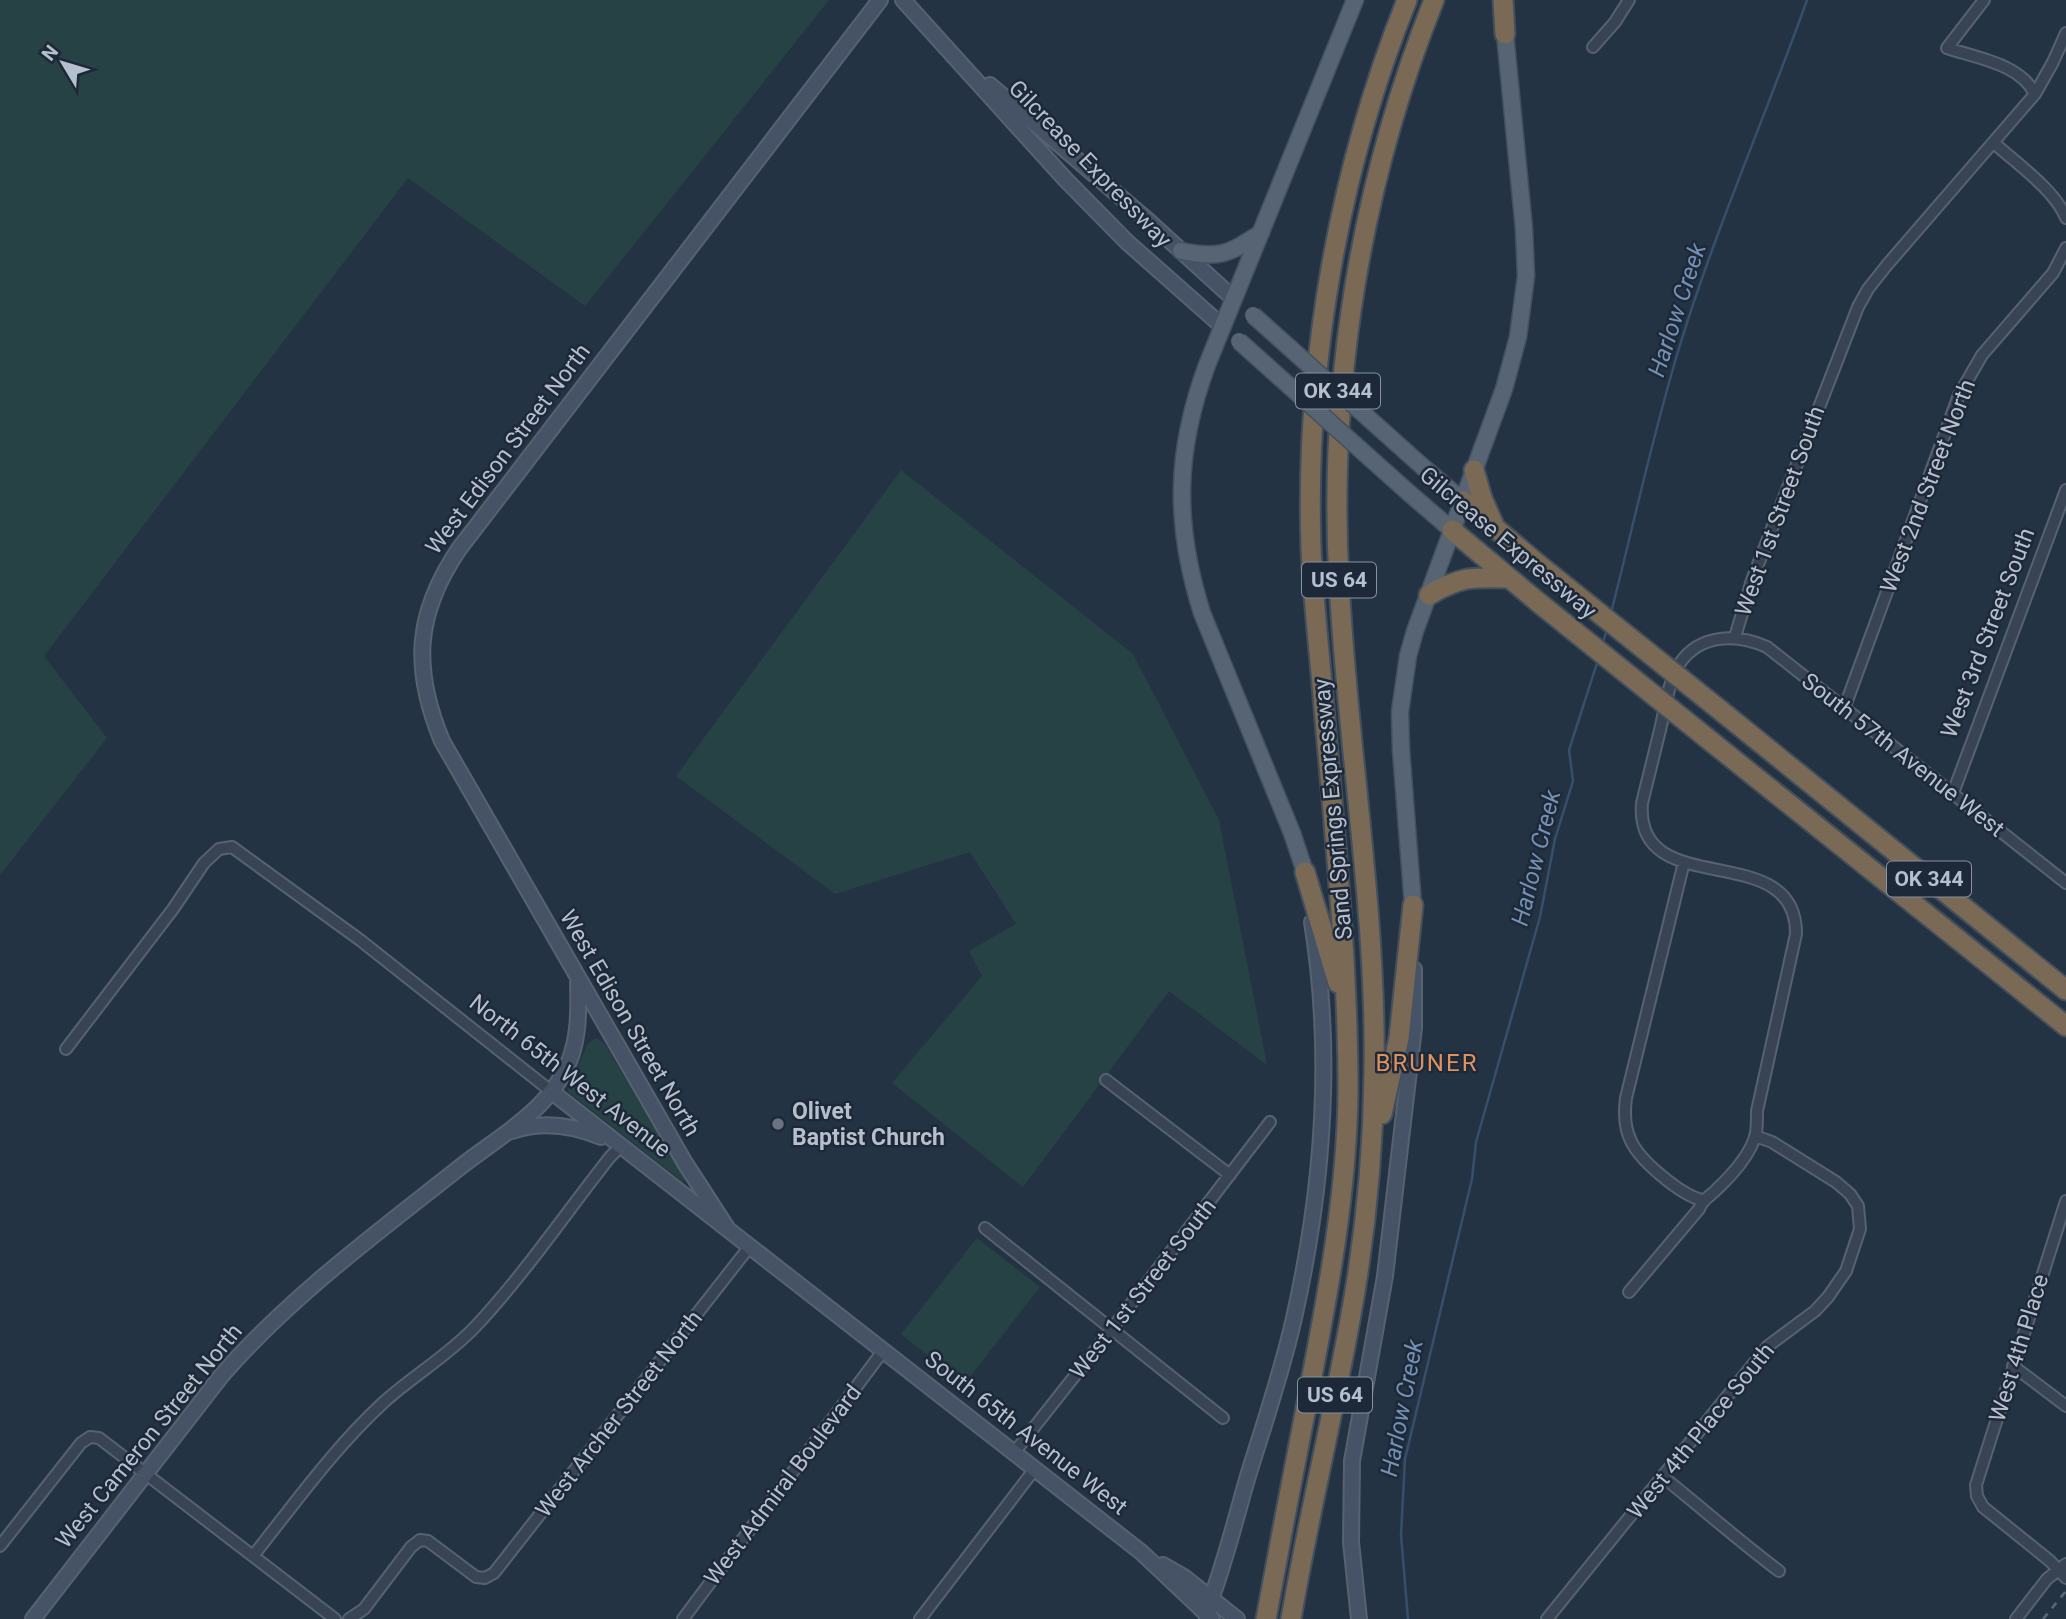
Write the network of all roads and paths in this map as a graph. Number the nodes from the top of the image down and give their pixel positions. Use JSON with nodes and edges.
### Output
{"nodes":[{"id":1,"x":880,"y":0,"type":"edge"},
{"id":2,"x":903,"y":0,"type":"edge"},
{"id":3,"x":1355,"y":0,"type":"edge"},
{"id":4,"x":1406,"y":0,"type":"edge"},
{"id":5,"x":1434,"y":0,"type":"edge"},
{"id":6,"x":1505,"y":0,"type":"edge"},
{"id":7,"x":1629,"y":0,"type":"edge"},
{"id":8,"x":1984,"y":0,"type":"edge"},
{"id":9,"x":1505,"y":33,"type":"joint"},
{"id":10,"x":2066,"y":33,"type":"edge"},
{"id":11,"x":1593,"y":47,"type":"dead end"},
{"id":12,"x":956,"y":56,"type":"junction"},
{"id":13,"x":2035,"y":94,"type":"junction"},
{"id":14,"x":1994,"y":143,"type":"junction"},
{"id":15,"x":2066,"y":218,"type":"edge"},
{"id":16,"x":1261,"y":233,"type":"junction"},
{"id":17,"x":2066,"y":247,"type":"edge"},
{"id":18,"x":1181,"y":251,"type":"junction"},
{"id":19,"x":1234,"y":299,"type":"junction"},
{"id":20,"x":1222,"y":326,"type":"junction"},
{"id":21,"x":1474,"y":470,"type":"junction"},
{"id":22,"x":2066,"y":490,"type":"edge"},
{"id":23,"x":1463,"y":501,"type":"junction"},
{"id":24,"x":1494,"y":527,"type":"junction"},
{"id":25,"x":1452,"y":530,"type":"junction"},
{"id":26,"x":1509,"y":578,"type":"junction"},
{"id":27,"x":1429,"y":595,"type":"junction"},
{"id":28,"x":1735,"y":637,"type":"junction"},
{"id":29,"x":1844,"y":709,"type":"junction"},
{"id":30,"x":1952,"y":793,"type":"junction"},
{"id":31,"x":1684,"y":862,"type":"junction"},
{"id":32,"x":1305,"y":872,"type":"junction"},
{"id":33,"x":2066,"y":883,"type":"edge"},
{"id":34,"x":1413,"y":905,"type":"junction"},
{"id":35,"x":577,"y":978,"type":"junction"},
{"id":36,"x":2066,"y":990,"type":"edge"},
{"id":37,"x":1347,"y":1014,"type":"junction"},
{"id":38,"x":2062,"y":1022,"type":"edge"},
{"id":39,"x":66,"y":1049,"type":"dead end"},
{"id":40,"x":1106,"y":1080,"type":"dead end"},
{"id":41,"x":552,"y":1092,"type":"junction"},
{"id":42,"x":1270,"y":1122,"type":"dead end"},
{"id":43,"x":507,"y":1132,"type":"junction"},
{"id":44,"x":1755,"y":1136,"type":"junction"},
{"id":45,"x":620,"y":1147,"type":"junction"},
{"id":46,"x":1369,"y":1170,"type":"junction"},
{"id":47,"x":1230,"y":1175,"type":"junction"},
{"id":48,"x":1702,"y":1200,"type":"junction"},
{"id":49,"x":2066,"y":1201,"type":"edge"},
{"id":50,"x":727,"y":1228,"type":"junction"},
{"id":51,"x":985,"y":1228,"type":"dead end"},
{"id":52,"x":2062,"y":1230,"type":"edge"},
{"id":53,"x":750,"y":1247,"type":"junction"},
{"id":54,"x":1629,"y":1292,"type":"dead end"},
{"id":55,"x":1111,"y":1330,"type":"junction"},
{"id":56,"x":883,"y":1351,"type":"junction"},
{"id":57,"x":2013,"y":1366,"type":"junction"},
{"id":58,"x":2066,"y":1406,"type":"edge"},
{"id":59,"x":1223,"y":1418,"type":"dead end"},
{"id":60,"x":1013,"y":1454,"type":"junction"},
{"id":61,"x":1034,"y":1470,"type":"junction"},
{"id":62,"x":146,"y":1473,"type":"junction"},
{"id":63,"x":1662,"y":1477,"type":"junction"},
{"id":64,"x":0,"y":1546,"type":"edge"},
{"id":65,"x":1141,"y":1552,"type":"junction"},
{"id":66,"x":253,"y":1556,"type":"junction"},
{"id":67,"x":2064,"y":1570,"type":"edge"},
{"id":68,"x":1780,"y":1571,"type":"dead end"},
{"id":69,"x":1211,"y":1598,"type":"junction"},
{"id":70,"x":1233,"y":1616,"type":"edge"},
{"id":71,"x":1209,"y":1618,"type":"edge"},
{"id":72,"x":33,"y":1619,"type":"edge"},
{"id":73,"x":335,"y":1619,"type":"edge"},
{"id":74,"x":349,"y":1619,"type":"edge"},
{"id":75,"x":683,"y":1619,"type":"edge"},
{"id":76,"x":920,"y":1619,"type":"edge"},
{"id":77,"x":1266,"y":1619,"type":"edge"},
{"id":78,"x":1291,"y":1619,"type":"edge"},
{"id":79,"x":1359,"y":1619,"type":"edge"},
{"id":80,"x":1547,"y":1619,"type":"edge"},
{"id":81,"x":2016,"y":1619,"type":"edge"}],
"edges":[{"from":1,"to":35,"type":"street","name":"West Edison Street North"},
{"from":2,"to":12,"type":"street","name":"Gilcrease Expressway"},
{"from":3,"to":16,"type":"main road"},
{"from":4,"to":37,"type":"highway","name":"Sand Springs Expressway","number":"US 64"},
{"from":5,"to":46,"type":"highway","name":"Sand Springs Expressway","number":"US 64"},
{"from":6,"to":9,"type":"highway"},
{"from":7,"to":11,"type":"street"},
{"from":8,"to":13,"type":"street"},
{"from":9,"to":21,"type":"main road"},
{"from":10,"to":13,"type":"street","name":"West 1st Street South"},
{"from":12,"to":18,"type":"street","name":"Gilcrease Expressway"},
{"from":12,"to":20,"type":"street","name":"Gilcrease Expressway"},
{"from":13,"to":14,"type":"street","name":"West 1st Street South"},
{"from":14,"to":15,"type":"street"},
{"from":14,"to":28,"type":"street","name":"West 1st Street South"},
{"from":16,"to":18,"type":"main road"},
{"from":16,"to":19,"type":"main road"},
{"from":17,"to":29,"type":"street","name":"West 2nd Street North"},
{"from":18,"to":19,"type":"street","name":"Gilcrease Expressway"},
{"from":19,"to":20,"type":"main road"},
{"from":19,"to":23,"type":"main road","name":"Gilcrease Expressway","number":"OK 344","bridge":true},
{"from":20,"to":25,"type":"main road","name":"Gilcrease Expressway","number":"OK 344","bridge":true},
{"from":20,"to":32,"type":"main road"},
{"from":21,"to":23,"type":"main road"},
{"from":21,"to":24,"type":"highway"},
{"from":22,"to":30,"type":"street","name":"West 3rd Street South"},
{"from":23,"to":24,"type":"highway","name":"Gilcrease Expressway","number":"OK 344"},
{"from":23,"to":25,"type":"main road"},
{"from":24,"to":36,"type":"highway","name":"Gilcrease Expressway","number":"OK 344","bridge":true},
{"from":25,"to":26,"type":"highway","name":"Gilcrease Expressway","number":"OK 344"},
{"from":25,"to":27,"type":"main road"},
{"from":26,"to":27,"type":"highway"},
{"from":26,"to":38,"type":"highway","name":"Gilcrease Expressway","number":"OK 344","bridge":true},
{"from":27,"to":34,"type":"main road"},
{"from":28,"to":29,"type":"street","name":"South 57th Avenue West"},
{"from":28,"to":31,"type":"street","name":"West 1st Street South"},
{"from":29,"to":30,"type":"street","name":"South 57th Avenue West"},
{"from":30,"to":33,"type":"street","name":"South 57th Avenue West"},
{"from":31,"to":44,"type":"street"},
{"from":31,"to":48,"type":"street"},
{"from":32,"to":37,"type":"highway"},
{"from":32,"to":69,"type":"street"},
{"from":34,"to":46,"type":"highway"},
{"from":34,"to":79,"type":"street"},
{"from":35,"to":41,"type":"street","name":"West Cameron Street North"},
{"from":35,"to":50,"type":"street","name":"West Edison Street North"},
{"from":37,"to":77,"type":"highway","name":"Sand Springs Expressway","number":"US 64"},
{"from":39,"to":41,"type":"street","name":"North 65th West Avenue"},
{"from":40,"to":47,"type":"street"},
{"from":41,"to":43,"type":"street","name":"West Cameron Street North"},
{"from":41,"to":45,"type":"street","name":"North 65th West Avenue"},
{"from":42,"to":47,"type":"street","name":"West 1st Street South"},
{"from":43,"to":45,"type":"street","name":"West Cameron Street North"},
{"from":43,"to":62,"type":"street","name":"West Cameron Street North"},
{"from":44,"to":48,"type":"street"},
{"from":44,"to":63,"type":"street","name":"West 4th Place South"},
{"from":45,"to":50,"type":"street","name":"North 65th West Avenue"},
{"from":45,"to":66,"type":"street"},
{"from":46,"to":78,"type":"highway","name":"Sand Springs Expressway","number":"US 64"},
{"from":47,"to":55,"type":"street","name":"West 1st Street South"},
{"from":48,"to":54,"type":"street"},
{"from":49,"to":52,"type":"street","name":"West 4th Place"},
{"from":50,"to":53,"type":"street","name":"North 65th West Avenue"},
{"from":51,"to":55,"type":"street"},
{"from":52,"to":57,"type":"street","name":"West 4th Place"},
{"from":53,"to":56,"type":"street","name":"North 65th West Avenue"},
{"from":53,"to":74,"type":"street","name":"West Archer Street North"},
{"from":55,"to":59,"type":"street"},
{"from":55,"to":60,"type":"street","name":"West 1st Street South"},
{"from":56,"to":60,"type":"street","name":"South 65th Avenue West"},
{"from":56,"to":75,"type":"street","name":"West Admiral Boulevard"},
{"from":57,"to":58,"type":"street"},
{"from":57,"to":67,"type":"street","name":"West 4th Place"},
{"from":60,"to":61,"type":"street","name":"South 65th Avenue West"},
{"from":61,"to":65,"type":"street","name":"South 65th Avenue West"},
{"from":61,"to":76,"type":"street"},
{"from":62,"to":64,"type":"street"},
{"from":62,"to":66,"type":"street"},
{"from":62,"to":72,"type":"street","name":"West Cameron Street North"},
{"from":63,"to":68,"type":"street"},
{"from":63,"to":80,"type":"street","name":"West 4th Place South"},
{"from":65,"to":69,"type":"street","name":"South 65th Avenue West"},
{"from":65,"to":71,"type":"street","name":"South 65th Avenue West"},
{"from":66,"to":73,"type":"street"},
{"from":67,"to":81,"type":"street"},
{"from":69,"to":70,"type":"street","name":"South 65th Avenue West"},
{"from":69,"to":71,"type":"street"}]}
